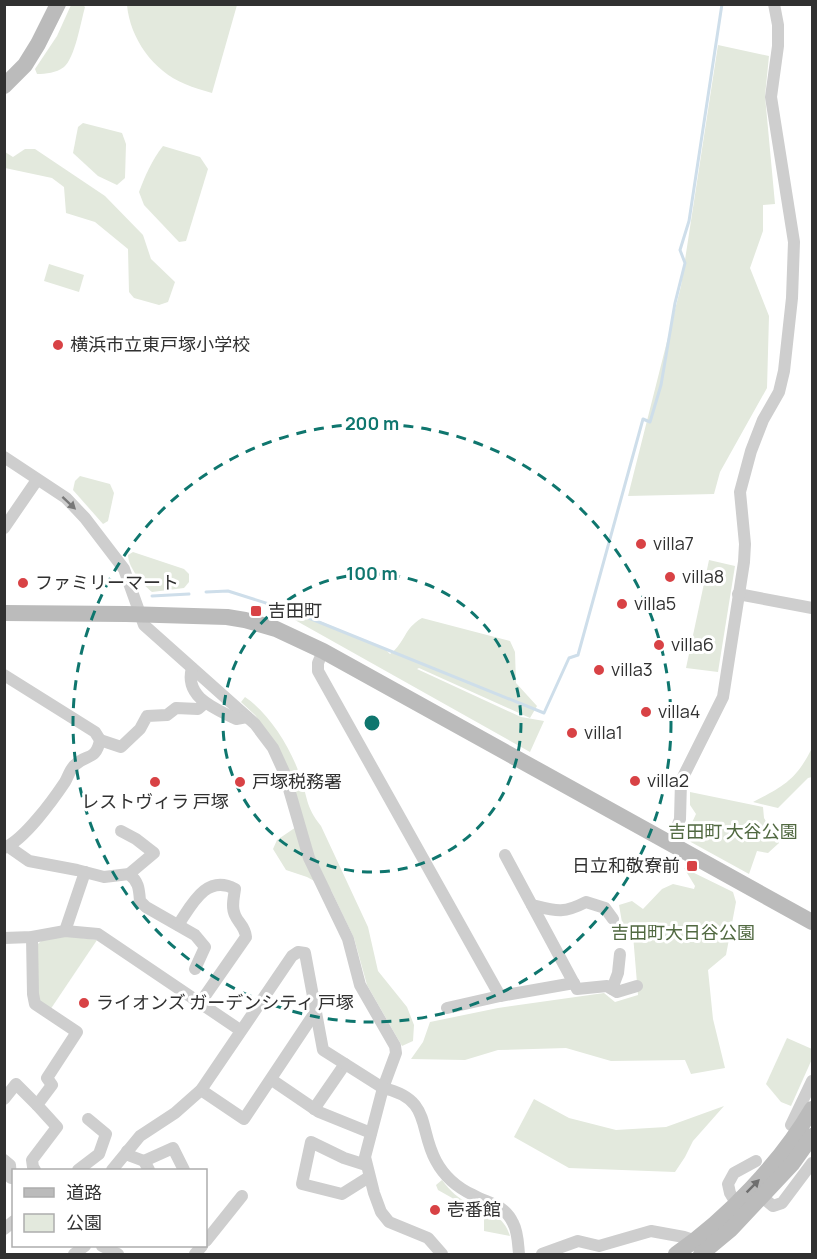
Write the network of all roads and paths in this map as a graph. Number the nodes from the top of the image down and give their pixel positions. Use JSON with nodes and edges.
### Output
{"nodes":[{"id":1,"x":58,"y":4,"type":"edge"},
{"id":2,"x":774,"y":4,"type":"edge"},
{"id":3,"x":4,"y":86,"type":"edge"},
{"id":4,"x":4,"y":458,"type":"edge"},
{"id":5,"x":37,"y":480,"type":"junction"},
{"id":6,"x":4,"y":528,"type":"edge"},
{"id":7,"x":738,"y":594,"type":"junction"},
{"id":8,"x":813,"y":608,"type":"edge"},
{"id":9,"x":4,"y":613,"type":"edge"},
{"id":10,"x":139,"y":614,"type":"junction"},
{"id":11,"x":323,"y":651,"type":"junction"},
{"id":12,"x":192,"y":668,"type":"junction"},
{"id":13,"x":4,"y":675,"type":"edge"},
{"id":14,"x":205,"y":703,"type":"junction"},
{"id":15,"x":247,"y":717,"type":"junction"},
{"id":16,"x":100,"y":740,"type":"junction"},
{"id":17,"x":122,"y":831,"type":"dead end"},
{"id":18,"x":671,"y":843,"type":"junction"},
{"id":19,"x":7,"y":848,"type":"edge"},
{"id":20,"x":505,"y":855,"type":"dead end"},
{"id":21,"x":85,"y":872,"type":"junction"},
{"id":22,"x":129,"y":874,"type":"junction"},
{"id":23,"x":532,"y":905,"type":"junction"},
{"id":24,"x":613,"y":918,"type":"dead end"},
{"id":25,"x":813,"y":922,"type":"edge"},
{"id":26,"x":178,"y":926,"type":"junction"},
{"id":27,"x":65,"y":931,"type":"junction"},
{"id":28,"x":32,"y":937,"type":"junction"},
{"id":29,"x":4,"y":938,"type":"edge"},
{"id":30,"x":620,"y":954,"type":"dead end"},
{"id":31,"x":195,"y":969,"type":"dead end"},
{"id":32,"x":574,"y":983,"type":"junction"},
{"id":33,"x":637,"y":986,"type":"dead end"},
{"id":34,"x":612,"y":989,"type":"junction"},
{"id":35,"x":500,"y":996,"type":"junction"},
{"id":36,"x":200,"y":1003,"type":"junction"},
{"id":37,"x":447,"y":1008,"type":"dead end"},
{"id":38,"x":314,"y":1014,"type":"junction"},
{"id":39,"x":240,"y":1030,"type":"junction"},
{"id":40,"x":345,"y":1064,"type":"junction"},
{"id":41,"x":272,"y":1080,"type":"junction"},
{"id":42,"x":813,"y":1081,"type":"edge"},
{"id":43,"x":383,"y":1088,"type":"junction"},
{"id":44,"x":201,"y":1090,"type":"junction"},
{"id":45,"x":4,"y":1099,"type":"edge"},
{"id":46,"x":37,"y":1105,"type":"junction"},
{"id":47,"x":314,"y":1109,"type":"junction"},
{"id":48,"x":813,"y":1109,"type":"edge"},
{"id":49,"x":88,"y":1119,"type":"dead end"},
{"id":50,"x":791,"y":1125,"type":"dead end"},
{"id":51,"x":370,"y":1133,"type":"junction"},
{"id":52,"x":813,"y":1136,"type":"edge"},
{"id":53,"x":126,"y":1151,"type":"junction"},
{"id":54,"x":4,"y":1160,"type":"edge"},
{"id":55,"x":756,"y":1161,"type":"dead end"},
{"id":56,"x":813,"y":1162,"type":"edge"},
{"id":57,"x":146,"y":1166,"type":"edge"},
{"id":58,"x":34,"y":1169,"type":"edge"},
{"id":59,"x":79,"y":1169,"type":"edge"},
{"id":60,"x":113,"y":1169,"type":"edge"},
{"id":61,"x":184,"y":1169,"type":"edge"},
{"id":62,"x":367,"y":1171,"type":"junction"},
{"id":63,"x":11,"y":1178,"type":"dead end"},
{"id":64,"x":242,"y":1196,"type":"dead end"},
{"id":65,"x":762,"y":1197,"type":"junction"},
{"id":66,"x":736,"y":1203,"type":"junction"},
{"id":67,"x":207,"y":1240,"type":"edge"},
{"id":68,"x":704,"y":1250,"type":"edge"},
{"id":69,"x":442,"y":1254,"type":"edge"},
{"id":70,"x":519,"y":1254,"type":"edge"},
{"id":71,"x":542,"y":1254,"type":"edge"},
{"id":72,"x":675,"y":1254,"type":"edge"}],
"edges":[{"from":1,"to":3,"type":"street"},
{"from":2,"to":7,"type":"street"},
{"from":4,"to":5,"type":"street"},
{"from":5,"to":6,"type":"street"},
{"from":5,"to":10,"type":"street","one_way":true},
{"from":7,"to":8,"type":"street"},
{"from":7,"to":18,"type":"street"},
{"from":9,"to":10,"type":"street"},
{"from":10,"to":11,"type":"street"},
{"from":10,"to":12,"type":"street"},
{"from":11,"to":18,"type":"street"},
{"from":11,"to":35,"type":"street"},
{"from":12,"to":14,"type":"street"},
{"from":12,"to":15,"type":"street"},
{"from":13,"to":16,"type":"street"},
{"from":14,"to":15,"type":"street"},
{"from":14,"to":16,"type":"street"},
{"from":15,"to":43,"type":"street"},
{"from":16,"to":19,"type":"street"},
{"from":17,"to":22,"type":"street"},
{"from":18,"to":25,"type":"street"},
{"from":19,"to":21,"type":"street"},
{"from":20,"to":23,"type":"street"},
{"from":21,"to":22,"type":"street"},
{"from":21,"to":27,"type":"street"},
{"from":22,"to":26,"type":"street"},
{"from":23,"to":24,"type":"street"},
{"from":23,"to":32,"type":"street"},
{"from":26,"to":31,"type":"street"},
{"from":26,"to":36,"type":"street"},
{"from":27,"to":28,"type":"street"},
{"from":27,"to":36,"type":"street"},
{"from":28,"to":29,"type":"street"},
{"from":28,"to":46,"type":"street"},
{"from":30,"to":34,"type":"street"},
{"from":32,"to":34,"type":"street"},
{"from":32,"to":35,"type":"street"},
{"from":33,"to":34,"type":"street"},
{"from":35,"to":37,"type":"street"},
{"from":36,"to":39,"type":"street"},
{"from":38,"to":39,"type":"street"},
{"from":38,"to":40,"type":"street"},
{"from":38,"to":41,"type":"street"},
{"from":39,"to":44,"type":"street"},
{"from":40,"to":43,"type":"street"},
{"from":40,"to":47,"type":"street"},
{"from":41,"to":44,"type":"street"},
{"from":41,"to":47,"type":"street"},
{"from":42,"to":50,"type":"street"},
{"from":43,"to":51,"type":"street"},
{"from":43,"to":70,"type":"street"},
{"from":44,"to":53,"type":"street"},
{"from":45,"to":46,"type":"street"},
{"from":46,"to":58,"type":"street"},
{"from":47,"to":51,"type":"street"},
{"from":66,"to":48,"type":"street","one_way":true},
{"from":49,"to":59,"type":"street"},
{"from":51,"to":62,"type":"street"},
{"from":52,"to":65,"type":"street"},
{"from":53,"to":57,"type":"street"},
{"from":53,"to":60,"type":"street"},
{"from":54,"to":63,"type":"street"},
{"from":55,"to":66,"type":"street"},
{"from":56,"to":65,"type":"street"},
{"from":57,"to":61,"type":"street"},
{"from":62,"to":62,"type":"street"},
{"from":62,"to":69,"type":"street"},
{"from":64,"to":67,"type":"street"},
{"from":65,"to":68,"type":"street"},
{"from":66,"to":68,"type":"street"},
{"from":68,"to":71,"type":"street"},
{"from":68,"to":72,"type":"street"}]}
